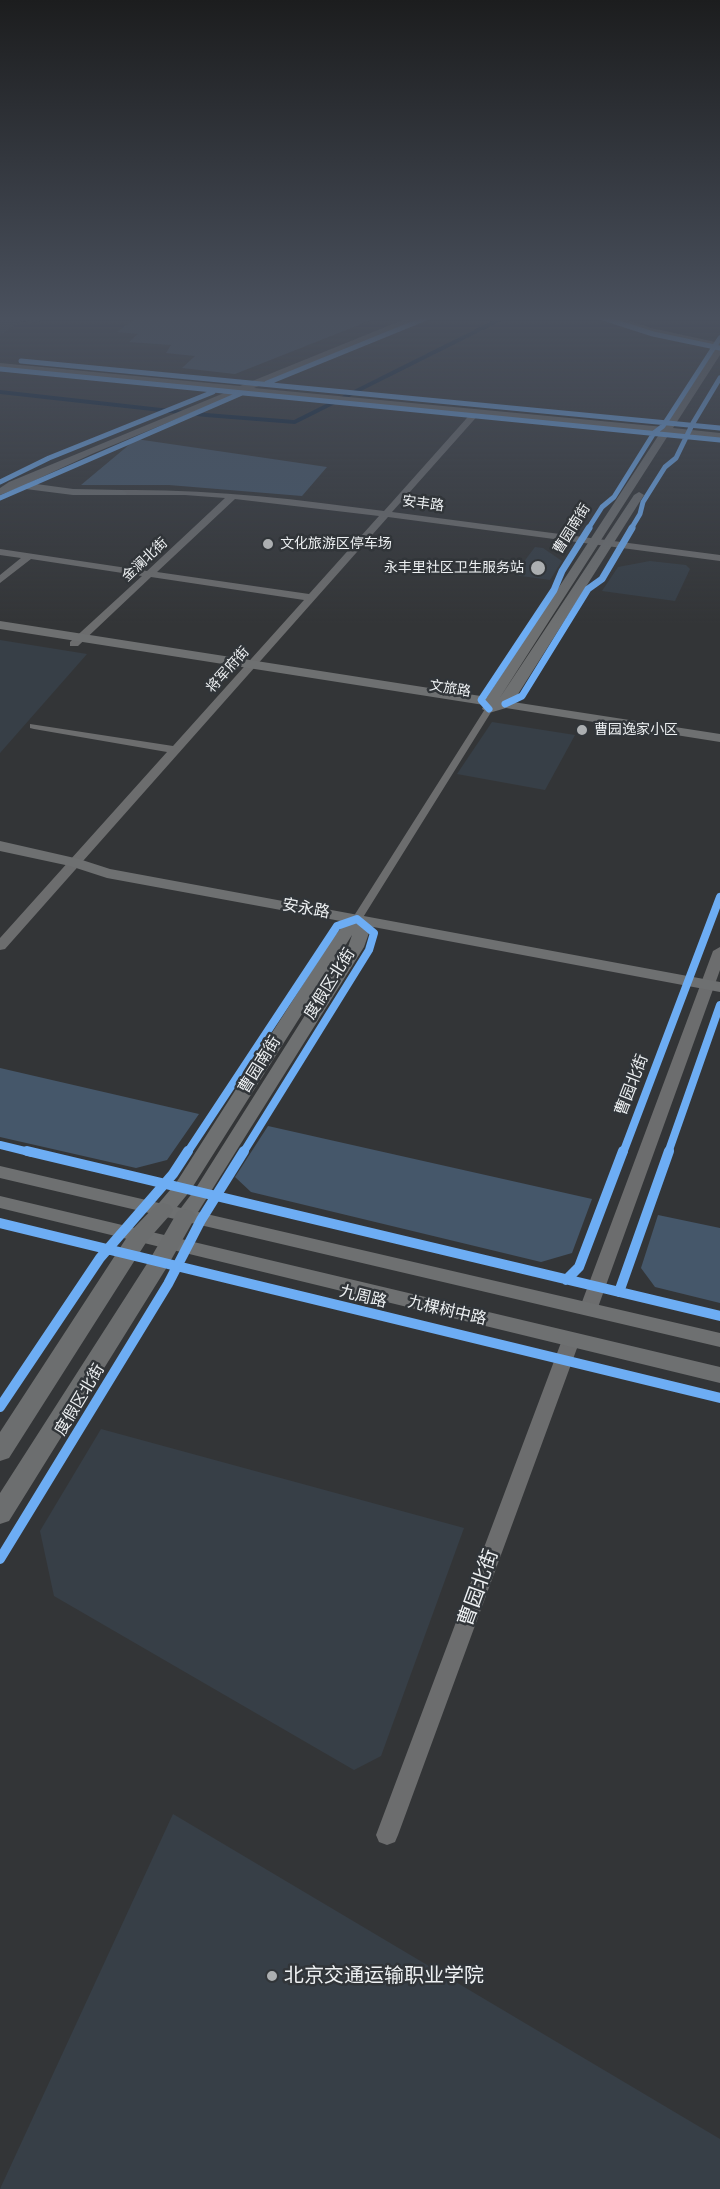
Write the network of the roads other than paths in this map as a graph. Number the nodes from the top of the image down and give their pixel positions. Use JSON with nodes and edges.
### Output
{"nodes":[{"id":1,"x":155,"y":419,"type":"edge"},
{"id":2,"x":166,"y":419,"type":"edge"},
{"id":3,"x":471,"y":419,"type":"edge"},
{"id":4,"x":560,"y":419,"type":"edge"},
{"id":5,"x":572,"y":419,"type":"edge"},
{"id":6,"x":679,"y":419,"type":"edge"},
{"id":7,"x":681,"y":419,"type":"edge"},
{"id":8,"x":674,"y":429,"type":"junction"},
{"id":9,"x":720,"y":431,"type":"edge"},
{"id":10,"x":720,"y":436,"type":"edge"},
{"id":11,"x":3,"y":486,"type":"edge"},
{"id":12,"x":122,"y":493,"type":"joint"},
{"id":13,"x":233,"y":496,"type":"junction"},
{"id":14,"x":385,"y":514,"type":"junction"},
{"id":15,"x":594,"y":542,"type":"junction"},
{"id":16,"x":609,"y":543,"type":"junction"},
{"id":17,"x":0,"y":552,"type":"edge"},
{"id":18,"x":29,"y":556,"type":"junction"},
{"id":19,"x":720,"y":558,"type":"edge"},
{"id":20,"x":150,"y":574,"type":"junction"},
{"id":21,"x":0,"y":580,"type":"edge"},
{"id":22,"x":312,"y":598,"type":"junction"},
{"id":23,"x":0,"y":625,"type":"edge"},
{"id":24,"x":0,"y":633,"type":"edge"},
{"id":25,"x":77,"y":641,"type":"junction"},
{"id":26,"x":250,"y":667,"type":"junction"},
{"id":27,"x":505,"y":704,"type":"junction"},
{"id":28,"x":490,"y":706,"type":"junction"},
{"id":29,"x":34,"y":726,"type":"dead end"},
{"id":30,"x":720,"y":738,"type":"edge"},
{"id":31,"x":720,"y":744,"type":"edge"},
{"id":32,"x":177,"y":750,"type":"junction"},
{"id":33,"x":0,"y":846,"type":"edge"},
{"id":34,"x":0,"y":858,"type":"edge"},
{"id":35,"x":70,"y":867,"type":"junction"},
{"id":36,"x":356,"y":926,"type":"junction"},
{"id":37,"x":0,"y":946,"type":"edge"},
{"id":38,"x":720,"y":951,"type":"edge"},
{"id":39,"x":713,"y":992,"type":"edge"},
{"id":40,"x":0,"y":1172,"type":"edge"},
{"id":41,"x":0,"y":1202,"type":"edge"},
{"id":42,"x":163,"y":1210,"type":"junction"},
{"id":43,"x":185,"y":1216,"type":"junction"},
{"id":44,"x":140,"y":1236,"type":"junction"},
{"id":45,"x":170,"y":1244,"type":"junction"},
{"id":46,"x":588,"y":1310,"type":"junction"},
{"id":47,"x":571,"y":1340,"type":"junction"},
{"id":48,"x":720,"y":1340,"type":"edge"},
{"id":49,"x":720,"y":1375,"type":"edge"},
{"id":50,"x":0,"y":1452,"type":"edge"},
{"id":51,"x":0,"y":1514,"type":"edge"},
{"id":52,"x":387,"y":1835,"type":"dead end"}],
"edges":[{"from":1,"to":11,"type":"main road"},
{"from":2,"to":11,"type":"main road"},
{"from":3,"to":14,"type":"street","name":"将军府街"},
{"from":4,"to":8,"type":"main road"},
{"from":5,"to":8,"type":"main road"},
{"from":6,"to":8,"type":"main road","name":"曹园南街"},
{"from":7,"to":8,"type":"main road","name":"曹园南街"},
{"from":8,"to":9,"type":"main road"},
{"from":8,"to":10,"type":"main road"},
{"from":8,"to":15,"type":"main road","name":"曹园南街"},
{"from":8,"to":16,"type":"main road","name":"曹园南街"},
{"from":11,"to":12,"type":"main road","name":"安丰路"},
{"from":12,"to":13,"type":"street","name":"安丰路"},
{"from":13,"to":14,"type":"street","name":"安丰路"},
{"from":13,"to":20,"type":"street","name":"金澜北街"},
{"from":14,"to":15,"type":"street","name":"安丰路"},
{"from":14,"to":22,"type":"street","name":"将军府街"},
{"from":15,"to":16,"type":"street","name":"安丰路"},
{"from":15,"to":28,"type":"main road","name":"曹园南街"},
{"from":16,"to":19,"type":"street","name":"安丰路"},
{"from":16,"to":27,"type":"main road","name":"曹园南街"},
{"from":17,"to":18,"type":"street"},
{"from":18,"to":20,"type":"street"},
{"from":18,"to":21,"type":"street"},
{"from":20,"to":22,"type":"street"},
{"from":20,"to":25,"type":"street","name":"金澜北街"},
{"from":22,"to":26,"type":"street","name":"将军府街"},
{"from":23,"to":25,"type":"main road","name":"文旅路"},
{"from":24,"to":25,"type":"main road","name":"文旅路"},
{"from":25,"to":26,"type":"main road","name":"文旅路"},
{"from":26,"to":28,"type":"main road","name":"文旅路"},
{"from":26,"to":32,"type":"street","name":"将军府街"},
{"from":27,"to":28,"type":"main road","name":"文旅路"},
{"from":27,"to":30,"type":"main road","name":"文旅路"},
{"from":28,"to":31,"type":"main road","name":"文旅路"},
{"from":28,"to":36,"type":"street","name":"曹园南街"},
{"from":29,"to":32,"type":"street"},
{"from":32,"to":35,"type":"street","name":"将军府街"},
{"from":33,"to":35,"type":"main road","name":"安永路"},
{"from":34,"to":35,"type":"main road","name":"安永路"},
{"from":35,"to":36,"type":"main road","name":"安永路"},
{"from":35,"to":37,"type":"street","name":"将军府街"},
{"from":36,"to":39,"type":"main road","name":"安永路"},
{"from":36,"to":42,"type":"main road","name":"曹园南街"},
{"from":36,"to":43,"type":"main road","name":"曹园南街"},
{"from":38,"to":39,"type":"street"},
{"from":39,"to":46,"type":"street"},
{"from":40,"to":42,"type":"main road","name":"九棵树中路"},
{"from":41,"to":44,"type":"main road","name":"九棵树中路"},
{"from":42,"to":43,"type":"main road","name":"九棵树中路"},
{"from":42,"to":44,"type":"main road"},
{"from":43,"to":45,"type":"main road","name":"度假区北街"},
{"from":43,"to":46,"type":"main road","name":"九棵树中路"},
{"from":44,"to":45,"type":"main road","name":"九棵树中路"},
{"from":44,"to":50,"type":"main road"},
{"from":45,"to":47,"type":"main road","name":"九棵树中路"},
{"from":45,"to":51,"type":"main road","name":"度假区北街"},
{"from":46,"to":48,"type":"main road","name":"九棵树中路"},
{"from":47,"to":49,"type":"main road","name":"九棵树中路"},
{"from":47,"to":52,"type":"street","name":"曹园北街"}]}
